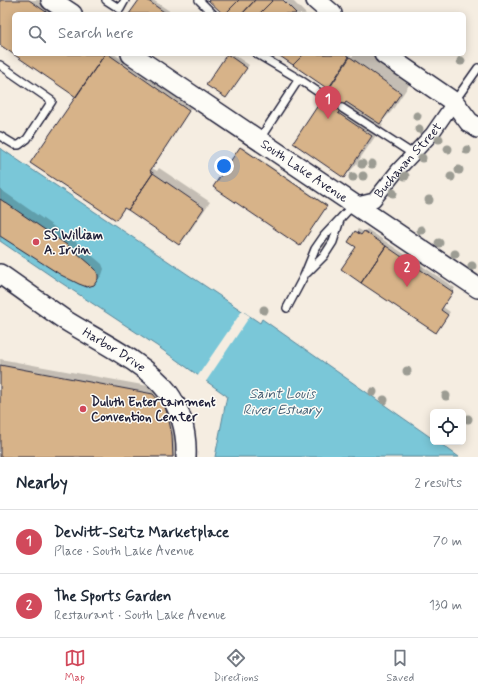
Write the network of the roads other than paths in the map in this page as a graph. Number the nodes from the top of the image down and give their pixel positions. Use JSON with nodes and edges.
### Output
{"nodes":[{"id":1,"x":51,"y":0,"type":"edge"},
{"id":2,"x":106,"y":0,"type":"edge"},
{"id":3,"x":125,"y":0,"type":"edge"},
{"id":4,"x":199,"y":0,"type":"edge"},
{"id":5,"x":316,"y":0,"type":"edge"},
{"id":6,"x":69,"y":12,"type":"edge"},
{"id":7,"x":211,"y":12,"type":"edge"},
{"id":8,"x":330,"y":12,"type":"edge"},
{"id":9,"x":134,"y":56,"type":"edge"},
{"id":10,"x":260,"y":56,"type":"edge"},
{"id":11,"x":387,"y":56,"type":"edge"},
{"id":12,"x":0,"y":65,"type":"edge"},
{"id":13,"x":478,"y":68,"type":"edge"},
{"id":14,"x":299,"y":79,"type":"junction"},
{"id":15,"x":324,"y":96,"type":"dead end"},
{"id":16,"x":456,"y":103,"type":"junction"},
{"id":17,"x":342,"y":108,"type":"dead end"},
{"id":18,"x":478,"y":113,"type":"edge"},
{"id":19,"x":478,"y":128,"type":"edge"},
{"id":20,"x":0,"y":136,"type":"edge"},
{"id":21,"x":258,"y":141,"type":"junction"},
{"id":22,"x":414,"y":154,"type":"junction"},
{"id":23,"x":347,"y":211,"type":"junction"},
{"id":24,"x":0,"y":274,"type":"edge"},
{"id":25,"x":304,"y":276,"type":"junction"},
{"id":26,"x":478,"y":288,"type":"edge"},
{"id":27,"x":287,"y":308,"type":"dead end"},
{"id":28,"x":186,"y":457,"type":"edge"}],
"edges":[{"from":1,"to":6,"type":"street"},
{"from":2,"to":3,"type":"lane"},
{"from":4,"to":7,"type":"lane"},
{"from":5,"to":8,"type":"street"},
{"from":9,"to":21,"type":"street","name":"South Lake Avenue"},
{"from":10,"to":14,"type":"lane"},
{"from":11,"to":16,"type":"street"},
{"from":12,"to":20,"type":"lane"},
{"from":13,"to":16,"type":"lane"},
{"from":14,"to":15,"type":"lane"},
{"from":14,"to":21,"type":"lane"},
{"from":16,"to":18,"type":"street"},
{"from":16,"to":19,"type":"street"},
{"from":16,"to":22,"type":"street","name":"Buchanan Street"},
{"from":17,"to":22,"type":"lane"},
{"from":21,"to":23,"type":"street","name":"South Lake Avenue"},
{"from":22,"to":23,"type":"street","name":"Buchanan Street"},
{"from":23,"to":25,"type":"lane"},
{"from":23,"to":25,"type":"lane"},
{"from":23,"to":26,"type":"street","name":"South Lake Avenue"},
{"from":24,"to":28,"type":"street","name":"Harbor Drive"},
{"from":25,"to":27,"type":"lane"}]}
